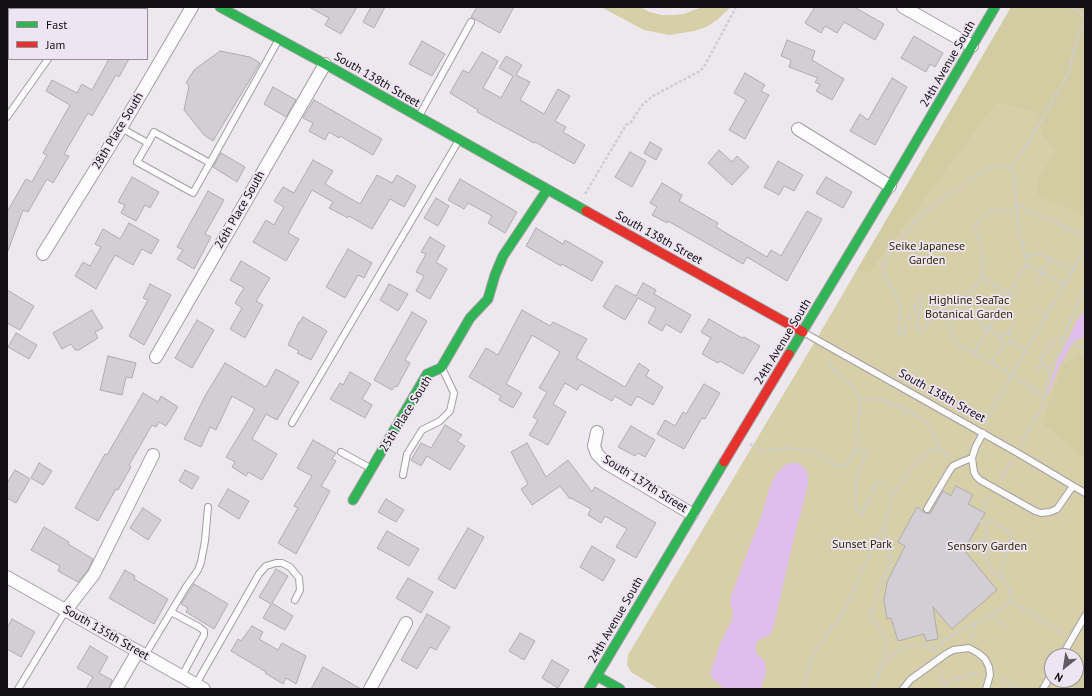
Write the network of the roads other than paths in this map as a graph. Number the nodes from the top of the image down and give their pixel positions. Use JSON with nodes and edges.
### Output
{"nodes":[{"id":1,"x":192,"y":7,"type":"edge"},
{"id":2,"x":220,"y":7,"type":"edge"},
{"id":3,"x":903,"y":7,"type":"edge"},
{"id":4,"x":995,"y":7,"type":"edge"},
{"id":5,"x":470,"y":22,"type":"dead end"},
{"id":6,"x":279,"y":39,"type":"junction"},
{"id":7,"x":972,"y":46,"type":"junction"},
{"id":8,"x":47,"y":60,"type":"edge"},
{"id":9,"x":324,"y":64,"type":"junction"},
{"id":10,"x":7,"y":117,"type":"edge"},
{"id":11,"x":418,"y":117,"type":"junction"},
{"id":12,"x":121,"y":128,"type":"junction"},
{"id":13,"x":798,"y":129,"type":"dead end"},
{"id":14,"x":458,"y":140,"type":"junction"},
{"id":15,"x":148,"y":143,"type":"junction"},
{"id":16,"x":210,"y":163,"type":"junction"},
{"id":17,"x":890,"y":186,"type":"junction"},
{"id":18,"x":547,"y":190,"type":"junction"},
{"id":19,"x":43,"y":254,"type":"dead end"},
{"id":20,"x":803,"y":332,"type":"junction"},
{"id":21,"x":156,"y":357,"type":"dead end"},
{"id":22,"x":441,"y":368,"type":"junction"},
{"id":23,"x":292,"y":423,"type":"dead end"},
{"id":24,"x":597,"y":432,"type":"dead end"},
{"id":25,"x":981,"y":432,"type":"junction"},
{"id":26,"x":341,"y":452,"type":"dead end"},
{"id":27,"x":153,"y":455,"type":"dead end"},
{"id":28,"x":972,"y":458,"type":"junction"},
{"id":29,"x":372,"y":469,"type":"junction"},
{"id":30,"x":403,"y":476,"type":"dead end"},
{"id":31,"x":1073,"y":486,"type":"junction"},
{"id":32,"x":1085,"y":493,"type":"edge"},
{"id":33,"x":353,"y":500,"type":"dead end"},
{"id":34,"x":208,"y":507,"type":"dead end"},
{"id":35,"x":927,"y":509,"type":"dead end"},
{"id":36,"x":692,"y":514,"type":"junction"},
{"id":37,"x":7,"y":576,"type":"edge"},
{"id":38,"x":295,"y":600,"type":"dead end"},
{"id":39,"x":66,"y":610,"type":"junction"},
{"id":40,"x":171,"y":612,"type":"junction"},
{"id":41,"x":1085,"y":616,"type":"edge"},
{"id":42,"x":406,"y":623,"type":"dead end"},
{"id":43,"x":1067,"y":648,"type":"edge"},
{"id":44,"x":142,"y":653,"type":"junction"},
{"id":45,"x":182,"y":676,"type":"junction"},
{"id":46,"x":597,"y":676,"type":"junction"},
{"id":47,"x":200,"y":686,"type":"edge"},
{"id":48,"x":18,"y":689,"type":"edge"},
{"id":49,"x":116,"y":689,"type":"edge"},
{"id":50,"x":370,"y":689,"type":"edge"},
{"id":51,"x":589,"y":689,"type":"edge"},
{"id":52,"x":620,"y":689,"type":"edge"},
{"id":53,"x":903,"y":689,"type":"edge"},
{"id":54,"x":986,"y":689,"type":"edge"}],
"edges":[{"from":1,"to":12,"type":"street","name":"28th Place South"},
{"from":2,"to":6,"type":"street","name":"South 138th Street"},
{"from":3,"to":7,"type":"street"},
{"from":4,"to":7,"type":"street","name":"24th Avenue South"},
{"from":5,"to":11,"type":"lane"},
{"from":6,"to":9,"type":"street","name":"South 138th Street"},
{"from":6,"to":16,"type":"lane"},
{"from":7,"to":17,"type":"street","name":"24th Avenue South"},
{"from":8,"to":10,"type":"lane"},
{"from":9,"to":11,"type":"street","name":"South 138th Street"},
{"from":9,"to":21,"type":"street","name":"26th Place South"},
{"from":11,"to":14,"type":"street","name":"South 138th Street"},
{"from":12,"to":15,"type":"lane"},
{"from":12,"to":19,"type":"street","name":"28th Place South"},
{"from":13,"to":17,"type":"street"},
{"from":14,"to":18,"type":"street","name":"South 138th Street"},
{"from":14,"to":23,"type":"lane"},
{"from":15,"to":16,"type":"lane"},
{"from":15,"to":16,"type":"lane"},
{"from":17,"to":20,"type":"street","name":"24th Avenue South"},
{"from":18,"to":20,"type":"street","name":"South 138th Street"},
{"from":18,"to":22,"type":"street","name":"25th Place South"},
{"from":20,"to":25,"type":"lane","name":"South 138th Street"},
{"from":20,"to":36,"type":"street","name":"24th Avenue South"},
{"from":22,"to":29,"type":"street","name":"25th Place South"},
{"from":22,"to":30,"type":"lane"},
{"from":24,"to":36,"type":"street","name":"South 137th Street"},
{"from":25,"to":28,"type":"lane"},
{"from":25,"to":31,"type":"lane","name":"South 138th Street"},
{"from":26,"to":29,"type":"lane"},
{"from":27,"to":39,"type":"street"},
{"from":28,"to":31,"type":"lane"},
{"from":28,"to":35,"type":"lane"},
{"from":29,"to":33,"type":"street","name":"25th Place South"},
{"from":31,"to":32,"type":"lane","name":"South 138th Street"},
{"from":34,"to":40,"type":"lane"},
{"from":36,"to":46,"type":"street","name":"24th Avenue South"},
{"from":37,"to":39,"type":"street","name":"South 135th Street"},
{"from":38,"to":47,"type":"lane"},
{"from":39,"to":44,"type":"street","name":"South 135th Street"},
{"from":39,"to":48,"type":"lane"},
{"from":40,"to":44,"type":"lane"},
{"from":40,"to":45,"type":"lane"},
{"from":41,"to":43,"type":"lane"},
{"from":42,"to":50,"type":"street"},
{"from":44,"to":45,"type":"street","name":"South 135th Street"},
{"from":44,"to":49,"type":"street"},
{"from":45,"to":47,"type":"street","name":"South 135th Street"},
{"from":46,"to":51,"type":"street","name":"24th Avenue South"},
{"from":46,"to":52,"type":"street"},
{"from":53,"to":54,"type":"lane"}]}
